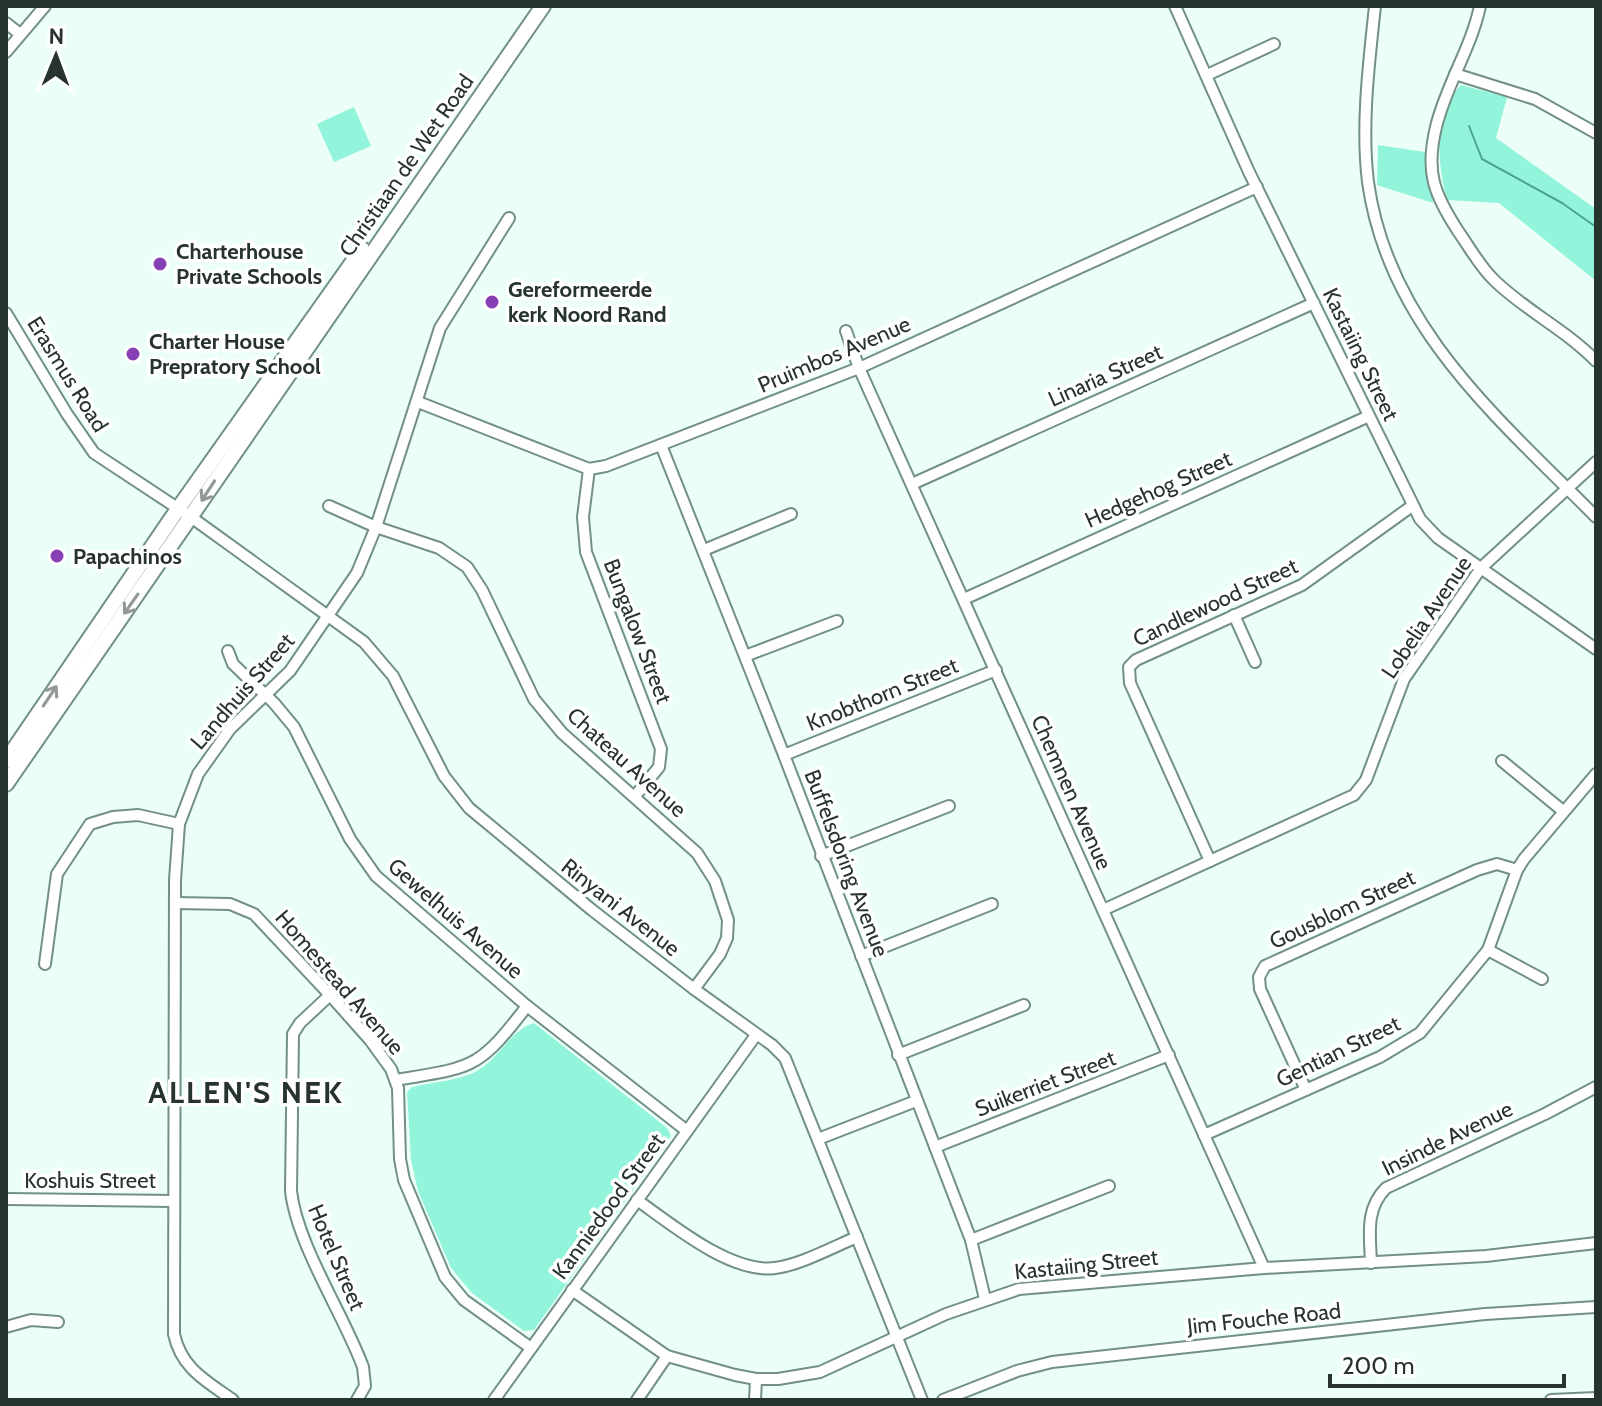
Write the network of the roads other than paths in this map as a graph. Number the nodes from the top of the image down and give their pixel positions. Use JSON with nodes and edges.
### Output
{"nodes":[{"id":1,"x":45,"y":6,"type":"edge"},
{"id":2,"x":531,"y":6,"type":"edge"},
{"id":3,"x":543,"y":6,"type":"edge"},
{"id":4,"x":1175,"y":6,"type":"edge"},
{"id":5,"x":1375,"y":6,"type":"edge"},
{"id":6,"x":1480,"y":6,"type":"edge"},
{"id":7,"x":6,"y":23,"type":"edge"},
{"id":8,"x":20,"y":34,"type":"junction"},
{"id":9,"x":1274,"y":44,"type":"dead end"},
{"id":10,"x":6,"y":52,"type":"edge"},
{"id":11,"x":1455,"y":74,"type":"junction"},
{"id":12,"x":1207,"y":75,"type":"junction"},
{"id":13,"x":1596,"y":133,"type":"edge"},
{"id":14,"x":1257,"y":187,"type":"junction"},
{"id":15,"x":509,"y":218,"type":"dead end"},
{"id":16,"x":1314,"y":303,"type":"junction"},
{"id":17,"x":6,"y":313,"type":"edge"},
{"id":18,"x":846,"y":331,"type":"dead end"},
{"id":19,"x":1596,"y":361,"type":"edge"},
{"id":20,"x":859,"y":368,"type":"junction"},
{"id":21,"x":418,"y":402,"type":"junction"},
{"id":22,"x":1369,"y":416,"type":"junction"},
{"id":23,"x":661,"y":445,"type":"junction"},
{"id":24,"x":1596,"y":462,"type":"edge"},
{"id":25,"x":589,"y":469,"type":"junction"},
{"id":26,"x":912,"y":484,"type":"junction"},
{"id":27,"x":1568,"y":488,"type":"junction"},
{"id":28,"x":329,"y":506,"type":"dead end"},
{"id":29,"x":1412,"y":506,"type":"junction"},
{"id":30,"x":185,"y":513,"type":"junction"},
{"id":31,"x":791,"y":514,"type":"dead end"},
{"id":32,"x":1596,"y":517,"type":"edge"},
{"id":33,"x":376,"y":527,"type":"junction"},
{"id":34,"x":704,"y":550,"type":"junction"},
{"id":35,"x":1481,"y":568,"type":"junction"},
{"id":36,"x":964,"y":599,"type":"junction"},
{"id":37,"x":1234,"y":615,"type":"junction"},
{"id":38,"x":328,"y":618,"type":"junction"},
{"id":39,"x":837,"y":621,"type":"dead end"},
{"id":40,"x":1596,"y":649,"type":"edge"},
{"id":41,"x":228,"y":651,"type":"dead end"},
{"id":42,"x":745,"y":656,"type":"junction"},
{"id":43,"x":1255,"y":662,"type":"dead end"},
{"id":44,"x":996,"y":670,"type":"junction"},
{"id":45,"x":266,"y":696,"type":"junction"},
{"id":46,"x":784,"y":755,"type":"junction"},
{"id":47,"x":6,"y":761,"type":"edge"},
{"id":48,"x":1502,"y":761,"type":"dead end"},
{"id":49,"x":1596,"y":774,"type":"edge"},
{"id":50,"x":6,"y":784,"type":"edge"},
{"id":51,"x":635,"y":796,"type":"junction"},
{"id":52,"x":949,"y":806,"type":"dead end"},
{"id":53,"x":1563,"y":811,"type":"junction"},
{"id":54,"x":179,"y":824,"type":"junction"},
{"id":55,"x":821,"y":856,"type":"junction"},
{"id":56,"x":1210,"y":861,"type":"junction"},
{"id":57,"x":1517,"y":870,"type":"junction"},
{"id":58,"x":175,"y":903,"type":"junction"},
{"id":59,"x":992,"y":904,"type":"dead end"},
{"id":60,"x":1103,"y":910,"type":"junction"},
{"id":61,"x":1488,"y":950,"type":"junction"},
{"id":62,"x":861,"y":956,"type":"junction"},
{"id":63,"x":45,"y":964,"type":"dead end"},
{"id":64,"x":1542,"y":979,"type":"dead end"},
{"id":65,"x":694,"y":989,"type":"junction"},
{"id":66,"x":330,"y":995,"type":"junction"},
{"id":67,"x":1024,"y":1005,"type":"dead end"},
{"id":68,"x":527,"y":1006,"type":"junction"},
{"id":69,"x":756,"y":1035,"type":"junction"},
{"id":70,"x":898,"y":1055,"type":"junction"},
{"id":71,"x":1169,"y":1055,"type":"junction"},
{"id":72,"x":396,"y":1080,"type":"junction"},
{"id":73,"x":1596,"y":1087,"type":"edge"},
{"id":74,"x":1306,"y":1090,"type":"junction"},
{"id":75,"x":916,"y":1101,"type":"junction"},
{"id":76,"x":687,"y":1131,"type":"junction"},
{"id":77,"x":1204,"y":1135,"type":"junction"},
{"id":78,"x":818,"y":1139,"type":"junction"},
{"id":79,"x":935,"y":1147,"type":"junction"},
{"id":80,"x":1109,"y":1186,"type":"dead end"},
{"id":81,"x":6,"y":1199,"type":"edge"},
{"id":82,"x":637,"y":1200,"type":"junction"},
{"id":83,"x":174,"y":1201,"type":"junction"},
{"id":84,"x":857,"y":1237,"type":"junction"},
{"id":85,"x":971,"y":1240,"type":"junction"},
{"id":86,"x":1596,"y":1243,"type":"edge"},
{"id":87,"x":1371,"y":1263,"type":"junction"},
{"id":88,"x":1264,"y":1268,"type":"junction"},
{"id":89,"x":572,"y":1290,"type":"junction"},
{"id":90,"x":985,"y":1299,"type":"junction"},
{"id":91,"x":1596,"y":1307,"type":"edge"},
{"id":92,"x":58,"y":1322,"type":"dead end"},
{"id":93,"x":6,"y":1327,"type":"edge"},
{"id":94,"x":896,"y":1337,"type":"junction"},
{"id":95,"x":531,"y":1348,"type":"junction"},
{"id":96,"x":667,"y":1356,"type":"junction"},
{"id":97,"x":756,"y":1379,"type":"junction"},
{"id":98,"x":1596,"y":1398,"type":"edge"},
{"id":99,"x":233,"y":1400,"type":"edge"},
{"id":100,"x":357,"y":1400,"type":"edge"},
{"id":101,"x":494,"y":1400,"type":"edge"},
{"id":102,"x":637,"y":1400,"type":"edge"},
{"id":103,"x":755,"y":1400,"type":"edge"},
{"id":104,"x":922,"y":1400,"type":"edge"},
{"id":105,"x":943,"y":1400,"type":"edge"},
{"id":106,"x":1551,"y":1400,"type":"edge"}],
"edges":[{"from":1,"to":8,"type":"street"},
{"from":2,"to":30,"type":"main road","name":"Christiaan de Wet Road"},
{"from":3,"to":30,"type":"main road","name":"Christiaan de Wet Road","one_way":true},
{"from":4,"to":12,"type":"street","name":"Kastaiing Street"},
{"from":5,"to":27,"type":"street"},
{"from":6,"to":11,"type":"street"},
{"from":7,"to":8,"type":"street"},
{"from":8,"to":10,"type":"street"},
{"from":9,"to":12,"type":"street"},
{"from":11,"to":13,"type":"street"},
{"from":11,"to":19,"type":"street"},
{"from":12,"to":14,"type":"street","name":"Kastaiing Street"},
{"from":14,"to":16,"type":"street","name":"Kastaiing Street"},
{"from":14,"to":20,"type":"street","name":"Pruimbos Avenue"},
{"from":15,"to":21,"type":"street","name":"Landhuis Street"},
{"from":16,"to":22,"type":"street","name":"Kastaiing Street"},
{"from":16,"to":26,"type":"street","name":"Linaria Street"},
{"from":17,"to":30,"type":"street","name":"Erasmus Road"},
{"from":18,"to":20,"type":"street","name":"Chemnen Avenue"},
{"from":20,"to":23,"type":"street","name":"Pruimbos Avenue"},
{"from":20,"to":26,"type":"street","name":"Chemnen Avenue"},
{"from":21,"to":25,"type":"street"},
{"from":21,"to":33,"type":"street","name":"Landhuis Street"},
{"from":22,"to":29,"type":"street","name":"Kastaiing Street"},
{"from":22,"to":36,"type":"street","name":"Hedgehog Street"},
{"from":23,"to":25,"type":"street","name":"Pruimbos Avenue"},
{"from":23,"to":34,"type":"street","name":"Buffelsdoring Avenue"},
{"from":24,"to":27,"type":"street","name":"Lobelia Avenue"},
{"from":25,"to":51,"type":"street","name":"Bungalow Street"},
{"from":26,"to":36,"type":"street","name":"Chemnen Avenue"},
{"from":27,"to":32,"type":"street"},
{"from":27,"to":35,"type":"street","name":"Lobelia Avenue"},
{"from":28,"to":33,"type":"street","name":"Chateau Avenue"},
{"from":29,"to":35,"type":"street","name":"Kastaiing Street"},
{"from":29,"to":37,"type":"street","name":"Candlewood Street"},
{"from":30,"to":38,"type":"street","name":"Rinyani Avenue"},
{"from":47,"to":30,"type":"main road","name":"Christiaan de Wet Road","one_way":true},
{"from":30,"to":50,"type":"main road","name":"Christiaan de Wet Road","one_way":true},
{"from":31,"to":34,"type":"street"},
{"from":33,"to":38,"type":"street","name":"Landhuis Street"},
{"from":33,"to":51,"type":"street","name":"Chateau Avenue"},
{"from":34,"to":42,"type":"street","name":"Buffelsdoring Avenue"},
{"from":35,"to":40,"type":"street","name":"Kastaiing Street"},
{"from":35,"to":56,"type":"street","name":"Lobelia Avenue"},
{"from":36,"to":44,"type":"street","name":"Chemnen Avenue"},
{"from":37,"to":43,"type":"street"},
{"from":37,"to":56,"type":"street","name":"Candlewood Street"},
{"from":38,"to":45,"type":"street","name":"Landhuis Street"},
{"from":38,"to":65,"type":"street","name":"Rinyani Avenue"},
{"from":39,"to":42,"type":"street"},
{"from":41,"to":45,"type":"street","name":"Gewelhuis Avenue"},
{"from":42,"to":46,"type":"street","name":"Buffelsdoring Avenue"},
{"from":44,"to":46,"type":"street","name":"Knobthorn Street"},
{"from":44,"to":60,"type":"street","name":"Chemnen Avenue"},
{"from":45,"to":54,"type":"street","name":"Landhuis Street"},
{"from":45,"to":68,"type":"street","name":"Gewelhuis Avenue"},
{"from":46,"to":55,"type":"street","name":"Buffelsdoring Avenue"},
{"from":48,"to":53,"type":"street"},
{"from":49,"to":53,"type":"street","name":"Gentian Street"},
{"from":51,"to":65,"type":"street","name":"Chateau Avenue"},
{"from":52,"to":55,"type":"street"},
{"from":53,"to":57,"type":"street","name":"Gentian Street"},
{"from":54,"to":58,"type":"street","name":"Landhuis Street"},
{"from":54,"to":63,"type":"street"},
{"from":55,"to":62,"type":"street","name":"Buffelsdoring Avenue"},
{"from":56,"to":60,"type":"street","name":"Lobelia Avenue"},
{"from":57,"to":61,"type":"street","name":"Gentian Street"},
{"from":57,"to":74,"type":"street","name":"Gousblom Street"},
{"from":58,"to":66,"type":"street","name":"Homestead Avenue"},
{"from":58,"to":83,"type":"street","name":"Landhuis Street"},
{"from":59,"to":62,"type":"street"},
{"from":60,"to":71,"type":"street","name":"Chemnen Avenue"},
{"from":61,"to":64,"type":"street"},
{"from":61,"to":74,"type":"street","name":"Gentian Street"},
{"from":62,"to":70,"type":"street","name":"Buffelsdoring Avenue"},
{"from":65,"to":69,"type":"street","name":"Rinyani Avenue"},
{"from":66,"to":72,"type":"street","name":"Homestead Avenue"},
{"from":66,"to":100,"type":"street","name":"Hotel Street"},
{"from":67,"to":70,"type":"street"},
{"from":68,"to":72,"type":"street"},
{"from":68,"to":76,"type":"street","name":"Gewelhuis Avenue"},
{"from":69,"to":76,"type":"street","name":"Kanniedood Street"},
{"from":69,"to":78,"type":"street","name":"Rinyani Avenue"},
{"from":70,"to":75,"type":"street","name":"Buffelsdoring Avenue"},
{"from":71,"to":77,"type":"street","name":"Chemnen Avenue"},
{"from":71,"to":79,"type":"street","name":"Suikerriet Street"},
{"from":72,"to":95,"type":"street","name":"Homestead Avenue"},
{"from":73,"to":87,"type":"street","name":"Insinde Avenue"},
{"from":74,"to":77,"type":"street","name":"Gentian Street"},
{"from":75,"to":78,"type":"street"},
{"from":75,"to":79,"type":"street","name":"Buffelsdoring Avenue"},
{"from":76,"to":82,"type":"street","name":"Kanniedood Street"},
{"from":77,"to":88,"type":"street","name":"Chemnen Avenue"},
{"from":78,"to":84,"type":"street","name":"Rinyani Avenue"},
{"from":79,"to":85,"type":"street","name":"Buffelsdoring Avenue"},
{"from":80,"to":85,"type":"street"},
{"from":81,"to":83,"type":"street","name":"Koshuis Street"},
{"from":82,"to":84,"type":"street"},
{"from":82,"to":89,"type":"street","name":"Kanniedood Street"},
{"from":83,"to":99,"type":"street","name":"Landhuis Street"},
{"from":84,"to":94,"type":"street","name":"Rinyani Avenue"},
{"from":85,"to":90,"type":"street","name":"Buffelsdoring Avenue"},
{"from":86,"to":87,"type":"street","name":"Kastaiing Street"},
{"from":87,"to":88,"type":"street","name":"Kastaiing Street"},
{"from":88,"to":90,"type":"street","name":"Kastaiing Street"},
{"from":89,"to":95,"type":"street","name":"Kanniedood Street"},
{"from":89,"to":96,"type":"street","name":"Kastaiing Street"},
{"from":90,"to":94,"type":"street","name":"Kastaiing Street"},
{"from":91,"to":105,"type":"street","name":"Jim Fouche Road"},
{"from":92,"to":93,"type":"street"},
{"from":94,"to":97,"type":"street","name":"Kastaiing Street"},
{"from":94,"to":104,"type":"street","name":"Rinyani Avenue"},
{"from":95,"to":101,"type":"street","name":"Kanniedood Street"},
{"from":96,"to":97,"type":"street","name":"Kastaiing Street"},
{"from":96,"to":102,"type":"street"},
{"from":97,"to":103,"type":"street"},
{"from":98,"to":106,"type":"street"}]}
